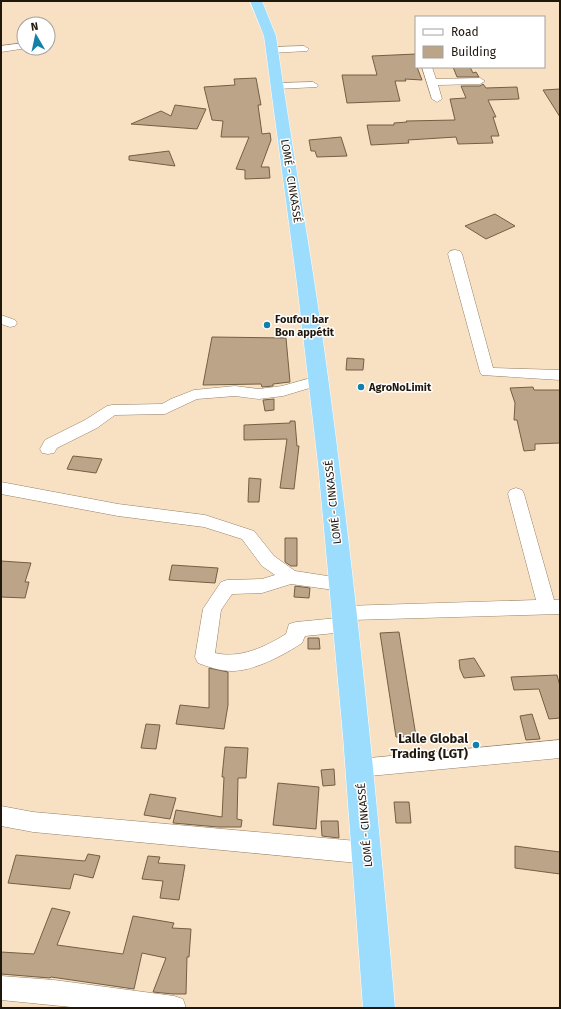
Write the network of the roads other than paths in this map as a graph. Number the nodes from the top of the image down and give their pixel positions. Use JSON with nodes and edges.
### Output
{"nodes":[{"id":1,"x":256,"y":1,"type":"edge"},
{"id":2,"x":16,"y":47,"type":"edge"},
{"id":3,"x":1,"y":49,"type":"edge"},
{"id":4,"x":304,"y":49,"type":"dead end"},
{"id":5,"x":271,"y":50,"type":"junction"},
{"id":6,"x":427,"y":68,"type":"edge"},
{"id":7,"x":431,"y":82,"type":"junction"},
{"id":8,"x":480,"y":82,"type":"dead end"},
{"id":9,"x":313,"y":85,"type":"dead end"},
{"id":10,"x":277,"y":86,"type":"junction"},
{"id":11,"x":436,"y":99,"type":"dead end"},
{"id":12,"x":455,"y":254,"type":"dead end"},
{"id":13,"x":560,"y":375,"type":"edge"},
{"id":14,"x":318,"y":381,"type":"junction"},
{"id":15,"x":48,"y":449,"type":"dead end"},
{"id":16,"x":1,"y":488,"type":"edge"},
{"id":17,"x":516,"y":494,"type":"dead end"},
{"id":18,"x":291,"y":577,"type":"junction"},
{"id":19,"x":341,"y":584,"type":"junction"},
{"id":20,"x":554,"y":607,"type":"edge"},
{"id":21,"x":345,"y":619,"type":"junction"},
{"id":22,"x":560,"y":749,"type":"edge"},
{"id":23,"x":359,"y":768,"type":"junction"},
{"id":24,"x":1,"y":816,"type":"edge"},
{"id":25,"x":368,"y":853,"type":"junction"},
{"id":26,"x":1,"y":988,"type":"edge"},
{"id":27,"x":174,"y":1008,"type":"edge"},
{"id":28,"x":379,"y":1008,"type":"edge"}],
"edges":[{"from":1,"to":5,"type":"highway","name":"LOMÉ - CINKASSÉ"},
{"from":2,"to":3,"type":"street"},
{"from":4,"to":5,"type":"street"},
{"from":5,"to":10,"type":"highway","name":"LOMÉ - CINKASSÉ"},
{"from":6,"to":7,"type":"street"},
{"from":7,"to":8,"type":"street"},
{"from":7,"to":11,"type":"street"},
{"from":9,"to":10,"type":"street"},
{"from":10,"to":14,"type":"highway","name":"LOMÉ - CINKASSÉ"},
{"from":12,"to":13,"type":"street"},
{"from":14,"to":15,"type":"street"},
{"from":14,"to":19,"type":"highway","name":"LOMÉ - CINKASSÉ"},
{"from":16,"to":18,"type":"street"},
{"from":17,"to":20,"type":"street"},
{"from":18,"to":19,"type":"street"},
{"from":18,"to":21,"type":"street"},
{"from":19,"to":21,"type":"highway","name":"LOMÉ - CINKASSÉ"},
{"from":20,"to":21,"type":"street"},
{"from":21,"to":23,"type":"highway","name":"LOMÉ - CINKASSÉ"},
{"from":22,"to":23,"type":"street"},
{"from":23,"to":25,"type":"highway","name":"LOMÉ - CINKASSÉ"},
{"from":24,"to":25,"type":"street"},
{"from":25,"to":28,"type":"highway","name":"LOMÉ - CINKASSÉ"},
{"from":26,"to":27,"type":"street"}]}
